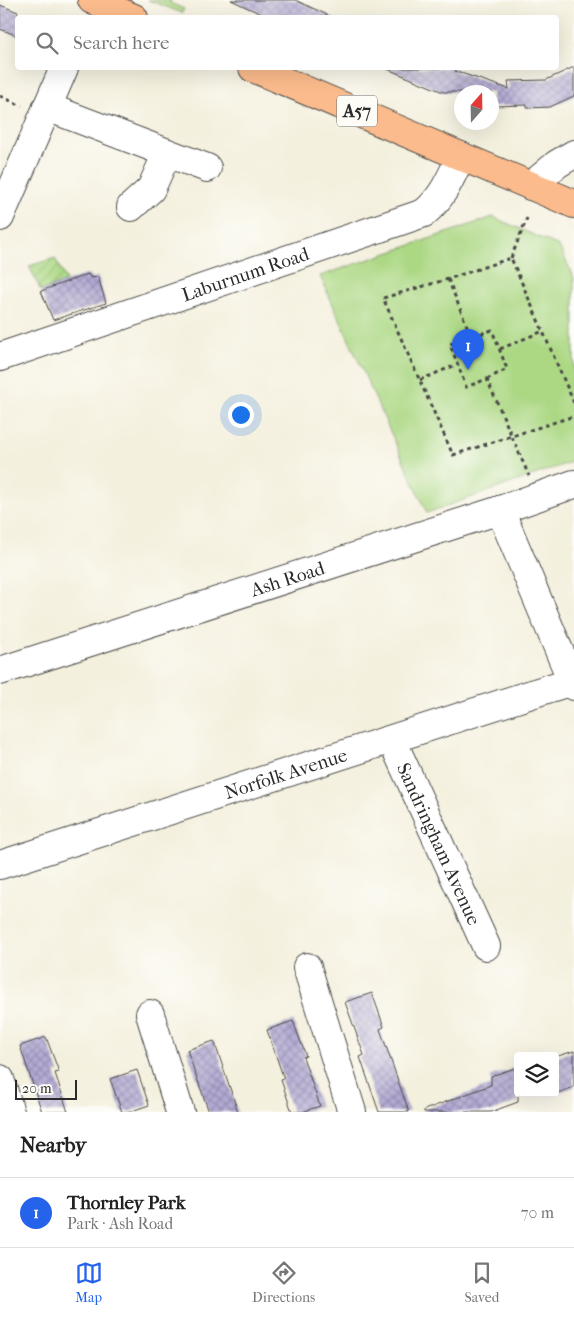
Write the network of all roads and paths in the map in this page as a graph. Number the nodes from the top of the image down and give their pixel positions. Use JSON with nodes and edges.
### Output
{"nodes":[{"id":1,"x":91,"y":6,"type":"edge"},
{"id":2,"x":123,"y":15,"type":"edge"},
{"id":3,"x":63,"y":70,"type":"edge"},
{"id":4,"x":258,"y":70,"type":"edge"},
{"id":5,"x":47,"y":107,"type":"junction"},
{"id":6,"x":167,"y":153,"type":"junction"},
{"id":7,"x":574,"y":154,"type":"edge"},
{"id":8,"x":462,"y":156,"type":"junction"},
{"id":9,"x":207,"y":168,"type":"dead end"},
{"id":10,"x":531,"y":186,"type":"junction"},
{"id":11,"x":574,"y":204,"type":"edge"},
{"id":12,"x":131,"y":207,"type":"dead end"},
{"id":13,"x":0,"y":217,"type":"edge"},
{"id":14,"x":527,"y":218,"type":"dead end"},
{"id":15,"x":512,"y":258,"type":"junction"},
{"id":16,"x":448,"y":279,"type":"junction"},
{"id":17,"x":543,"y":331,"type":"junction"},
{"id":18,"x":471,"y":336,"type":"junction"},
{"id":19,"x":500,"y":349,"type":"junction"},
{"id":20,"x":0,"y":357,"type":"edge"},
{"id":21,"x":458,"y":364,"type":"junction"},
{"id":22,"x":487,"y":379,"type":"junction"},
{"id":23,"x":420,"y":380,"type":"junction"},
{"id":24,"x":574,"y":403,"type":"edge"},
{"id":25,"x":574,"y":416,"type":"edge"},
{"id":26,"x":512,"y":436,"type":"junction"},
{"id":27,"x":574,"y":484,"type":"edge"},
{"id":28,"x":538,"y":497,"type":"junction"},
{"id":29,"x":500,"y":510,"type":"junction"},
{"id":30,"x":0,"y":670,"type":"edge"},
{"id":31,"x":573,"y":683,"type":"edge"},
{"id":32,"x":392,"y":740,"type":"junction"},
{"id":33,"x":0,"y":865,"type":"edge"},
{"id":34,"x":486,"y":946,"type":"dead end"},
{"id":35,"x":307,"y":967,"type":"dead end"},
{"id":36,"x":150,"y":1014,"type":"dead end"},
{"id":37,"x":0,"y":1079,"type":"edge"},
{"id":38,"x":10,"y":1112,"type":"edge"},
{"id":39,"x":180,"y":1112,"type":"edge"},
{"id":40,"x":352,"y":1112,"type":"edge"}],
"edges":[{"from":1,"to":2,"type":"highway"},
{"from":3,"to":5,"type":"street"},
{"from":4,"to":8,"type":"highway","number":"A57"},
{"from":5,"to":6,"type":"street"},
{"from":5,"to":13,"type":"street"},
{"from":6,"to":9,"type":"street"},
{"from":6,"to":12,"type":"street"},
{"from":7,"to":10,"type":"street"},
{"from":8,"to":10,"type":"highway","number":"A57"},
{"from":8,"to":20,"type":"street","name":"Laburnum Road"},
{"from":10,"to":11,"type":"highway","number":"A57"},
{"from":14,"to":15,"type":"path"},
{"from":15,"to":16,"type":"path"},
{"from":15,"to":17,"type":"path"},
{"from":16,"to":18,"type":"path"},
{"from":16,"to":23,"type":"path"},
{"from":17,"to":19,"type":"path"},
{"from":17,"to":24,"type":"path"},
{"from":18,"to":19,"type":"path"},
{"from":18,"to":21,"type":"path"},
{"from":19,"to":22,"type":"path"},
{"from":21,"to":22,"type":"path"},
{"from":21,"to":23,"type":"path"},
{"from":22,"to":26,"type":"path"},
{"from":23,"to":26,"type":"path"},
{"from":25,"to":26,"type":"path"},
{"from":26,"to":28,"type":"path"},
{"from":27,"to":28,"type":"street","name":"Ash Road"},
{"from":28,"to":29,"type":"street","name":"Ash Road"},
{"from":29,"to":30,"type":"street","name":"Ash Road"},
{"from":29,"to":31,"type":"street"},
{"from":31,"to":32,"type":"street","name":"Norfolk Avenue"},
{"from":32,"to":33,"type":"street","name":"Norfolk Avenue"},
{"from":32,"to":34,"type":"street","name":"Sandringham Avenue"},
{"from":35,"to":40,"type":"street"},
{"from":36,"to":39,"type":"street"},
{"from":37,"to":38,"type":"street"}]}
